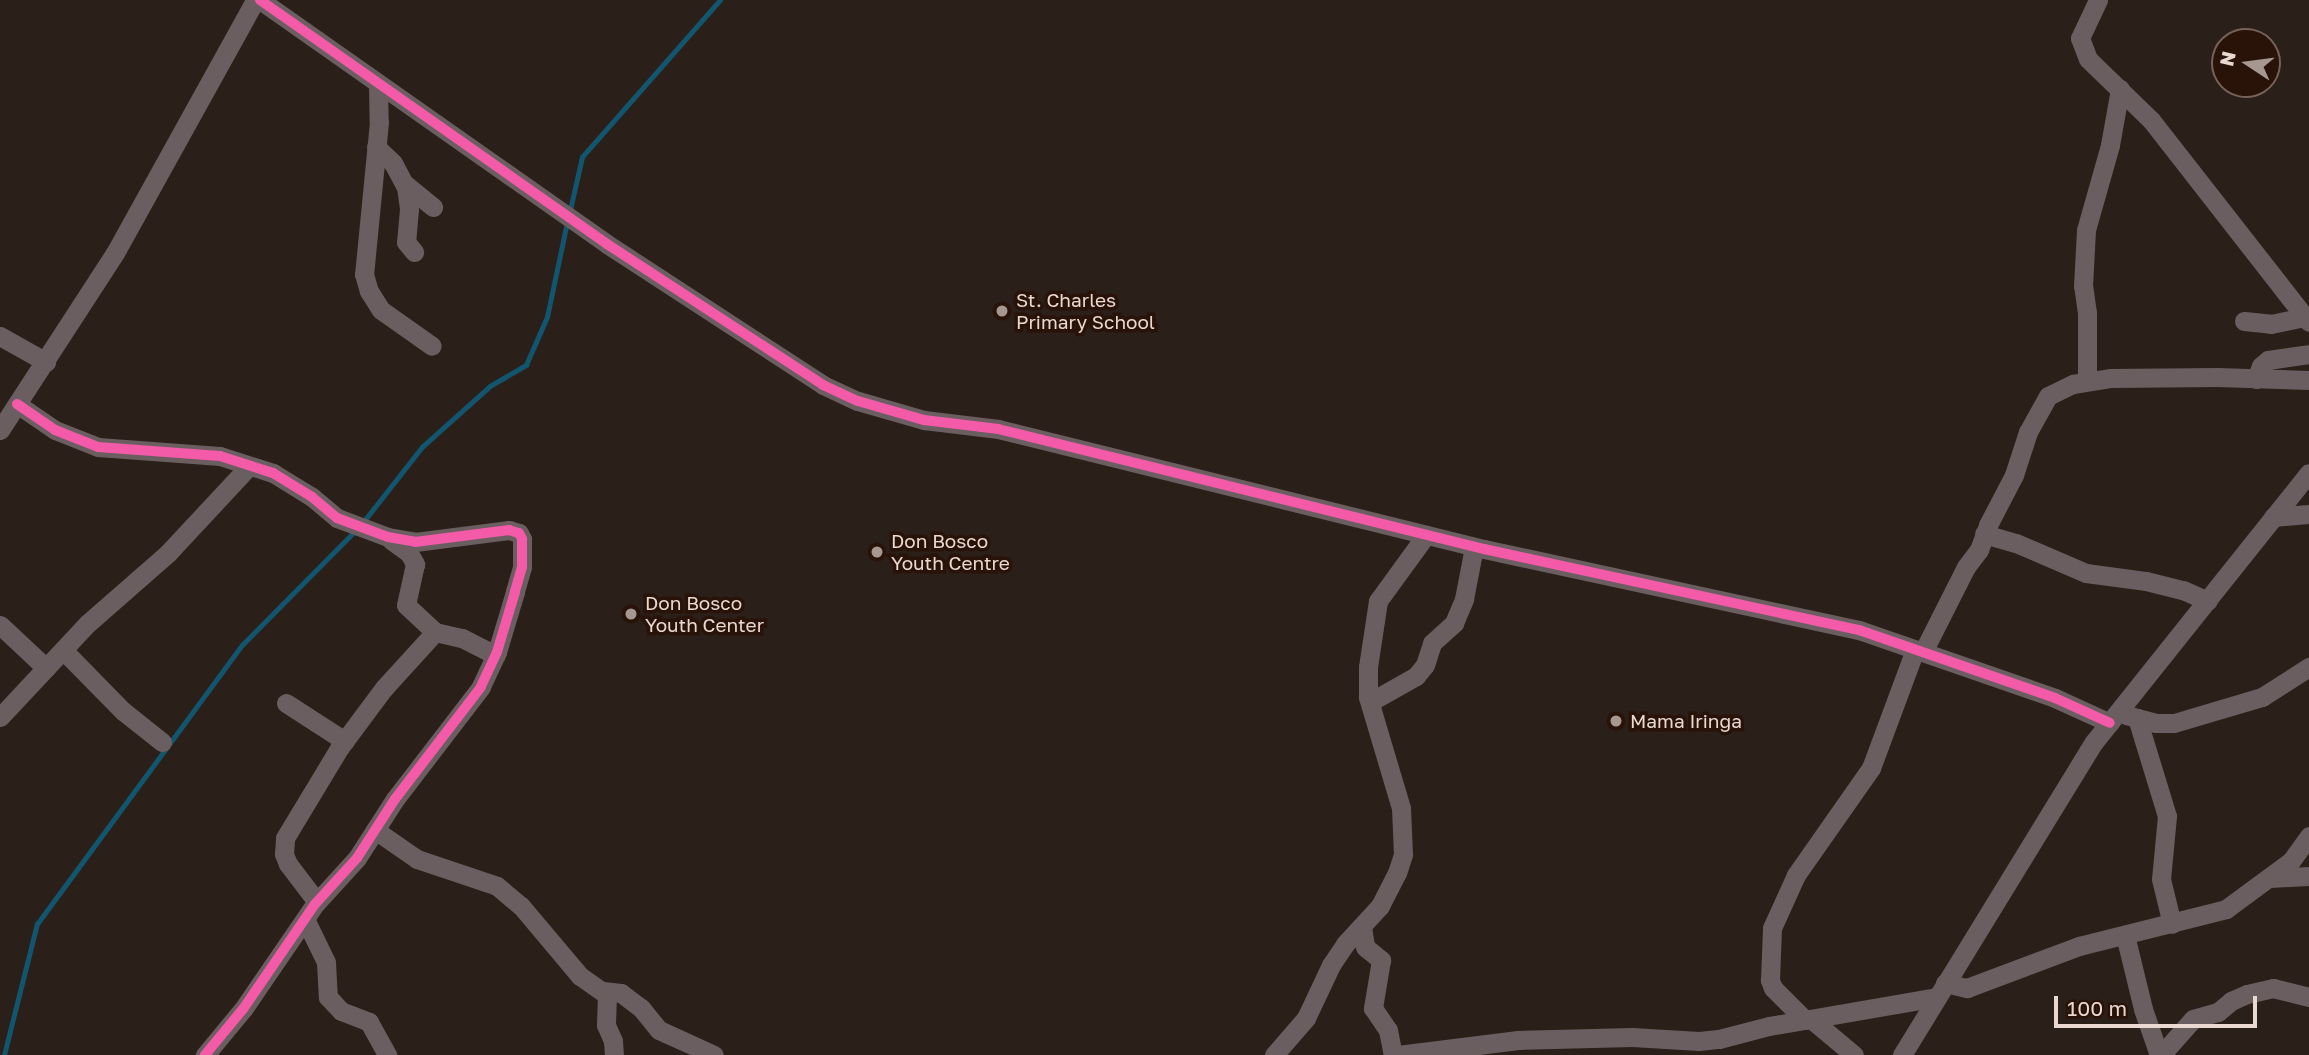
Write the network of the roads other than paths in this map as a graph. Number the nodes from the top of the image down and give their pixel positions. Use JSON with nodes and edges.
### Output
{"nodes":[{"id":1,"x":255,"y":0,"type":"edge"},
{"id":2,"x":260,"y":0,"type":"edge"},
{"id":3,"x":2098,"y":0,"type":"edge"},
{"id":4,"x":378,"y":83,"type":"junction"},
{"id":5,"x":2120,"y":89,"type":"junction"},
{"id":6,"x":376,"y":147,"type":"junction"},
{"id":7,"x":406,"y":185,"type":"junction"},
{"id":8,"x":433,"y":207,"type":"dead end"},
{"id":9,"x":414,"y":252,"type":"dead end"},
{"id":10,"x":2307,"y":319,"type":"edge"},
{"id":11,"x":2244,"y":321,"type":"dead end"},
{"id":12,"x":0,"y":336,"type":"edge"},
{"id":13,"x":432,"y":346,"type":"dead end"},
{"id":14,"x":2309,"y":354,"type":"edge"},
{"id":15,"x":46,"y":362,"type":"junction"},
{"id":16,"x":2256,"y":379,"type":"junction"},
{"id":17,"x":2087,"y":380,"type":"junction"},
{"id":18,"x":2309,"y":380,"type":"edge"},
{"id":19,"x":17,"y":404,"type":"junction"},
{"id":20,"x":0,"y":430,"type":"edge"},
{"id":21,"x":249,"y":466,"type":"junction"},
{"id":22,"x":2309,"y":473,"type":"edge"},
{"id":23,"x":2309,"y":514,"type":"edge"},
{"id":24,"x":2273,"y":517,"type":"junction"},
{"id":25,"x":1984,"y":534,"type":"junction"},
{"id":26,"x":1426,"y":535,"type":"junction"},
{"id":27,"x":388,"y":537,"type":"junction"},
{"id":28,"x":1474,"y":547,"type":"junction"},
{"id":29,"x":2208,"y":601,"type":"junction"},
{"id":30,"x":0,"y":625,"type":"edge"},
{"id":31,"x":435,"y":632,"type":"junction"},
{"id":32,"x":63,"y":650,"type":"junction"},
{"id":33,"x":1919,"y":651,"type":"junction"},
{"id":34,"x":496,"y":655,"type":"junction"},
{"id":35,"x":2309,"y":667,"type":"edge"},
{"id":36,"x":46,"y":668,"type":"junction"},
{"id":37,"x":1370,"y":702,"type":"junction"},
{"id":38,"x":286,"y":703,"type":"dead end"},
{"id":39,"x":0,"y":717,"type":"edge"},
{"id":40,"x":2122,"y":718,"type":"junction"},
{"id":41,"x":345,"y":741,"type":"junction"},
{"id":42,"x":162,"y":742,"type":"dead end"},
{"id":43,"x":375,"y":830,"type":"junction"},
{"id":44,"x":2309,"y":836,"type":"edge"},
{"id":45,"x":2309,"y":876,"type":"edge"},
{"id":46,"x":2269,"y":878,"type":"junction"},
{"id":47,"x":317,"y":902,"type":"junction"},
{"id":48,"x":305,"y":919,"type":"junction"},
{"id":49,"x":2172,"y":925,"type":"junction"},
{"id":50,"x":1362,"y":927,"type":"junction"},
{"id":51,"x":2125,"y":936,"type":"junction"},
{"id":52,"x":1941,"y":990,"type":"junction"},
{"id":53,"x":603,"y":992,"type":"junction"},
{"id":54,"x":2309,"y":997,"type":"edge"},
{"id":55,"x":1808,"y":1019,"type":"junction"},
{"id":56,"x":205,"y":1055,"type":"edge"},
{"id":57,"x":387,"y":1055,"type":"edge"},
{"id":58,"x":614,"y":1055,"type":"edge"},
{"id":59,"x":714,"y":1055,"type":"edge"},
{"id":60,"x":1274,"y":1055,"type":"edge"},
{"id":61,"x":1396,"y":1055,"type":"edge"},
{"id":62,"x":1854,"y":1055,"type":"edge"},
{"id":63,"x":1902,"y":1055,"type":"edge"},
{"id":64,"x":2160,"y":1055,"type":"edge"}],
"edges":[{"from":1,"to":15,"type":"street"},
{"from":2,"to":4,"type":"street"},
{"from":3,"to":5,"type":"street"},
{"from":4,"to":6,"type":"street"},
{"from":4,"to":26,"type":"street"},
{"from":5,"to":10,"type":"street"},
{"from":5,"to":17,"type":"street"},
{"from":6,"to":7,"type":"street"},
{"from":6,"to":13,"type":"street"},
{"from":7,"to":8,"type":"street"},
{"from":7,"to":9,"type":"street"},
{"from":10,"to":11,"type":"street"},
{"from":12,"to":15,"type":"street"},
{"from":14,"to":16,"type":"street"},
{"from":15,"to":19,"type":"street"},
{"from":16,"to":17,"type":"street"},
{"from":16,"to":18,"type":"street"},
{"from":17,"to":25,"type":"street"},
{"from":19,"to":20,"type":"street"},
{"from":19,"to":21,"type":"street"},
{"from":21,"to":27,"type":"street"},
{"from":21,"to":32,"type":"street"},
{"from":22,"to":24,"type":"street"},
{"from":23,"to":24,"type":"street"},
{"from":24,"to":29,"type":"street"},
{"from":25,"to":29,"type":"street"},
{"from":25,"to":33,"type":"street"},
{"from":26,"to":28,"type":"street"},
{"from":26,"to":37,"type":"street"},
{"from":27,"to":31,"type":"street"},
{"from":27,"to":34,"type":"street"},
{"from":28,"to":33,"type":"street"},
{"from":28,"to":37,"type":"street"},
{"from":29,"to":40,"type":"street"},
{"from":30,"to":36,"type":"street"},
{"from":31,"to":34,"type":"street"},
{"from":31,"to":41,"type":"street"},
{"from":32,"to":36,"type":"street"},
{"from":32,"to":42,"type":"street"},
{"from":33,"to":40,"type":"street"},
{"from":33,"to":55,"type":"street"},
{"from":34,"to":43,"type":"street"},
{"from":35,"to":40,"type":"street"},
{"from":36,"to":39,"type":"street"},
{"from":37,"to":50,"type":"street"},
{"from":38,"to":41,"type":"street"},
{"from":40,"to":49,"type":"street"},
{"from":40,"to":52,"type":"street"},
{"from":41,"to":47,"type":"street"},
{"from":43,"to":47,"type":"street"},
{"from":43,"to":53,"type":"street"},
{"from":44,"to":46,"type":"street"},
{"from":45,"to":46,"type":"street"},
{"from":46,"to":49,"type":"street"},
{"from":47,"to":48,"type":"street"},
{"from":48,"to":56,"type":"street"},
{"from":48,"to":57,"type":"street"},
{"from":49,"to":51,"type":"street"},
{"from":50,"to":60,"type":"street"},
{"from":50,"to":61,"type":"street"},
{"from":51,"to":52,"type":"street"},
{"from":51,"to":64,"type":"street"},
{"from":52,"to":55,"type":"street"},
{"from":52,"to":63,"type":"street"},
{"from":53,"to":58,"type":"street"},
{"from":53,"to":59,"type":"street"},
{"from":54,"to":64,"type":"street"},
{"from":55,"to":61,"type":"street"},
{"from":55,"to":62,"type":"street"}]}
